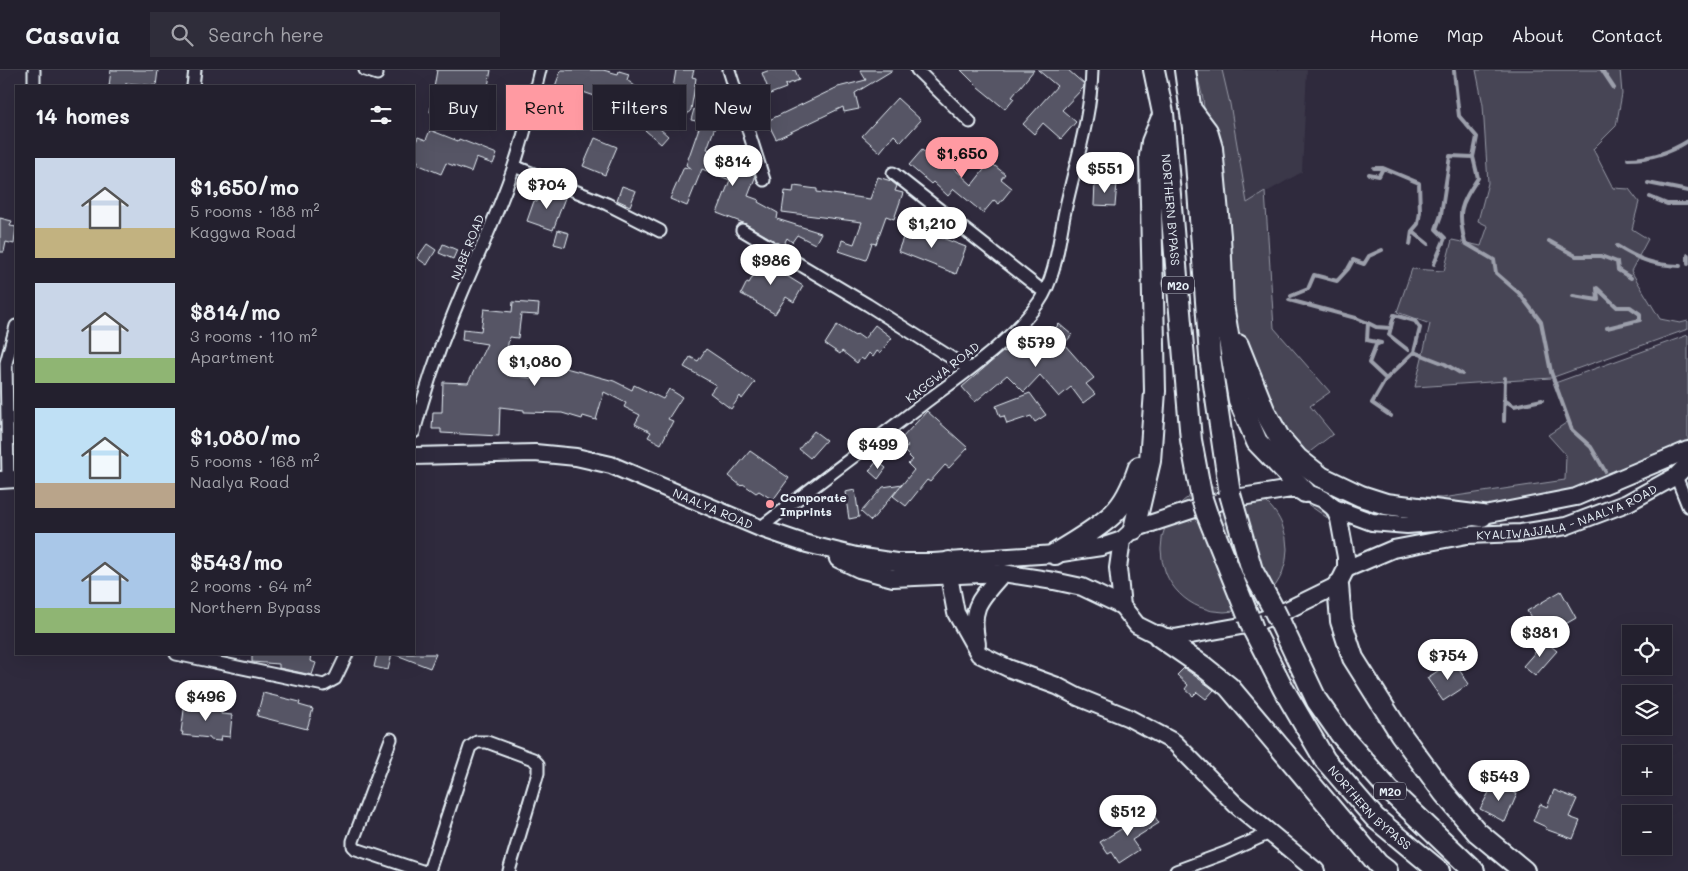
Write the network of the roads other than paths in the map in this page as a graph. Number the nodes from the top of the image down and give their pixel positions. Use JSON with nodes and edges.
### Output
{"nodes":[{"id":1,"x":34,"y":70,"type":"edge"},
{"id":2,"x":195,"y":70,"type":"edge"},
{"id":3,"x":365,"y":70,"type":"edge"},
{"id":4,"x":540,"y":70,"type":"edge"},
{"id":5,"x":729,"y":70,"type":"edge"},
{"id":6,"x":917,"y":70,"type":"edge"},
{"id":7,"x":1092,"y":70,"type":"edge"},
{"id":8,"x":1154,"y":70,"type":"edge"},
{"id":9,"x":1185,"y":70,"type":"edge"},
{"id":10,"x":377,"y":74,"type":"dead end"},
{"id":11,"x":34,"y":85,"type":"edge"},
{"id":12,"x":193,"y":85,"type":"edge"},
{"id":13,"x":1190,"y":108,"type":"junction"},
{"id":14,"x":1163,"y":113,"type":"junction"},
{"id":15,"x":970,"y":122,"type":"dead end"},
{"id":16,"x":514,"y":166,"type":"junction"},
{"id":17,"x":893,"y":173,"type":"dead end"},
{"id":18,"x":764,"y":180,"type":"dead end"},
{"id":19,"x":660,"y":230,"type":"dead end"},
{"id":20,"x":742,"y":230,"type":"dead end"},
{"id":21,"x":1044,"y":292,"type":"junction"},
{"id":22,"x":1223,"y":305,"type":"junction"},
{"id":23,"x":15,"y":330,"type":"edge"},
{"id":24,"x":969,"y":369,"type":"junction"},
{"id":25,"x":415,"y":428,"type":"edge"},
{"id":26,"x":1152,"y":433,"type":"junction"},
{"id":27,"x":1688,"y":450,"type":"edge"},
{"id":28,"x":415,"y":456,"type":"edge"},
{"id":29,"x":1688,"y":464,"type":"edge"},
{"id":30,"x":1676,"y":476,"type":"junction"},
{"id":31,"x":8,"y":479,"type":"edge"},
{"id":32,"x":1305,"y":492,"type":"junction"},
{"id":33,"x":1688,"y":506,"type":"edge"},
{"id":34,"x":1334,"y":508,"type":"junction"},
{"id":35,"x":1482,"y":516,"type":"junction"},
{"id":36,"x":760,"y":528,"type":"junction"},
{"id":37,"x":1128,"y":535,"type":"junction"},
{"id":38,"x":1055,"y":554,"type":"junction"},
{"id":39,"x":949,"y":568,"type":"junction"},
{"id":40,"x":1003,"y":573,"type":"junction"},
{"id":41,"x":1342,"y":577,"type":"junction"},
{"id":42,"x":1122,"y":606,"type":"junction"},
{"id":43,"x":1159,"y":636,"type":"junction"},
{"id":44,"x":978,"y":654,"type":"junction"},
{"id":45,"x":181,"y":655,"type":"edge"},
{"id":46,"x":347,"y":655,"type":"edge"},
{"id":47,"x":391,"y":739,"type":"dead end"},
{"id":48,"x":1270,"y":833,"type":"junction"},
{"id":49,"x":1523,"y":870,"type":"edge"},
{"id":50,"x":422,"y":871,"type":"edge"},
{"id":51,"x":429,"y":871,"type":"edge"},
{"id":52,"x":510,"y":871,"type":"edge"},
{"id":53,"x":1176,"y":871,"type":"edge"},
{"id":54,"x":1316,"y":871,"type":"edge"},
{"id":55,"x":1386,"y":871,"type":"edge"},
{"id":56,"x":1439,"y":871,"type":"edge"},
{"id":57,"x":1474,"y":871,"type":"edge"}],
"edges":[{"from":1,"to":11,"type":"street"},
{"from":2,"to":12,"type":"street"},
{"from":3,"to":10,"type":"street"},
{"from":4,"to":16,"type":"street","name":"NABE ROAD"},
{"from":5,"to":18,"type":"street"},
{"from":6,"to":15,"type":"street"},
{"from":7,"to":21,"type":"street","name":"KAGGWA ROAD"},
{"from":8,"to":14,"type":"highway","name":"NORTHERN BYPASS","number":"M20"},
{"from":9,"to":13,"type":"highway","number":"M20"},
{"from":13,"to":22,"type":"highway"},
{"from":13,"to":57,"type":"highway","name":"NORTHERN BYPASS","number":"M20"},
{"from":14,"to":26,"type":"highway"},
{"from":14,"to":56,"type":"highway","name":"NORTHERN BYPASS","number":"M20"},
{"from":16,"to":19,"type":"street"},
{"from":16,"to":25,"type":"street","name":"NABE ROAD"},
{"from":17,"to":21,"type":"street"},
{"from":20,"to":24,"type":"street"},
{"from":21,"to":24,"type":"street","name":"KAGGWA ROAD"},
{"from":22,"to":32,"type":"highway"},
{"from":22,"to":35,"type":"highway"},
{"from":23,"to":31,"type":"street"},
{"from":24,"to":36,"type":"street","name":"KAGGWA ROAD"},
{"from":26,"to":37,"type":"highway"},
{"from":26,"to":38,"type":"highway"},
{"from":27,"to":35,"type":"main road"},
{"from":28,"to":36,"type":"main road","name":"NAALYA ROAD"},
{"from":29,"to":30,"type":"main road","name":"KYALIWAJJALA - NAALYA ROAD"},
{"from":30,"to":33,"type":"street"},
{"from":30,"to":41,"type":"main road","name":"KYALIWAJJALA - NAALYA ROAD"},
{"from":32,"to":34,"type":"main road"},
{"from":32,"to":37,"type":"main road"},
{"from":34,"to":35,"type":"main road"},
{"from":34,"to":41,"type":"main road"},
{"from":36,"to":39,"type":"main road","name":"NAALYA ROAD"},
{"from":37,"to":38,"type":"main road"},
{"from":37,"to":42,"type":"main road"},
{"from":38,"to":39,"type":"main road"},
{"from":39,"to":40,"type":"main road"},
{"from":39,"to":44,"type":"main road"},
{"from":40,"to":42,"type":"main road"},
{"from":40,"to":44,"type":"main road"},
{"from":41,"to":43,"type":"main road","name":"KYALIWAJJALA - NAALYA ROAD"},
{"from":41,"to":49,"type":"highway"},
{"from":42,"to":43,"type":"main road"},
{"from":43,"to":55,"type":"highway"},
{"from":44,"to":48,"type":"main road"},
{"from":45,"to":46,"type":"street"},
{"from":47,"to":50,"type":"street"},
{"from":48,"to":53,"type":"street"},
{"from":48,"to":54,"type":"main road"},
{"from":51,"to":52,"type":"street"}]}
